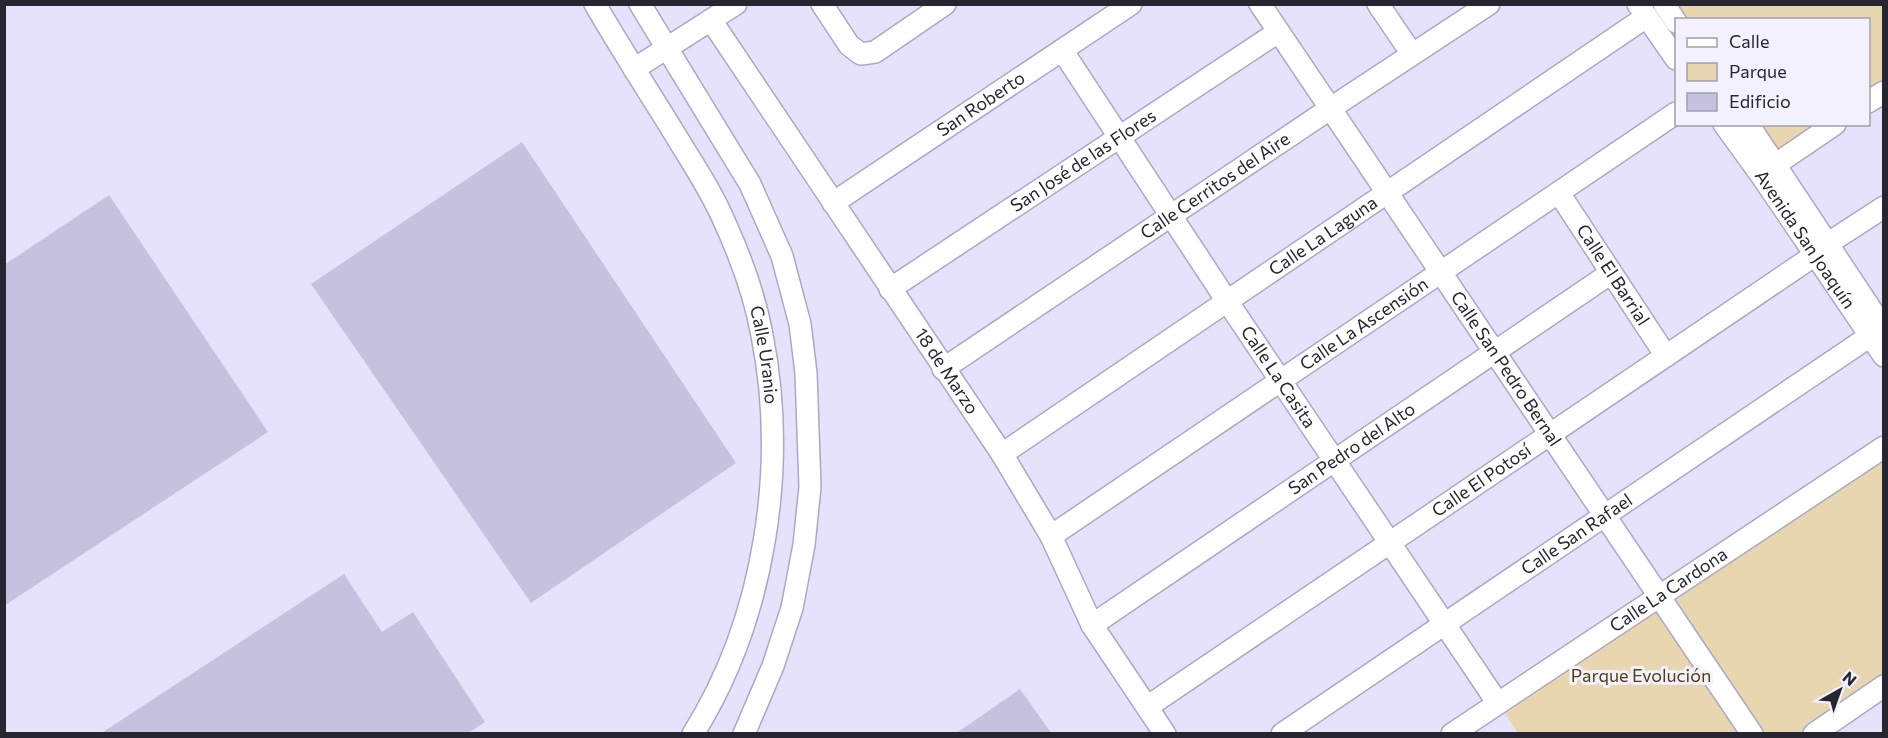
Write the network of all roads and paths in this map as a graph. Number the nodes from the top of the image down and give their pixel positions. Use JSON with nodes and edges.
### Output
{"nodes":[{"id":1,"x":594,"y":4,"type":"edge"},
{"id":2,"x":640,"y":4,"type":"edge"},
{"id":3,"x":736,"y":4,"type":"edge"},
{"id":4,"x":822,"y":4,"type":"edge"},
{"id":5,"x":945,"y":4,"type":"edge"},
{"id":6,"x":1131,"y":4,"type":"edge"},
{"id":7,"x":1260,"y":4,"type":"edge"},
{"id":8,"x":1378,"y":4,"type":"edge"},
{"id":9,"x":1489,"y":4,"type":"edge"},
{"id":10,"x":1664,"y":4,"type":"edge"},
{"id":11,"x":1642,"y":11,"type":"edge"},
{"id":12,"x":1675,"y":19,"type":"edge"},
{"id":13,"x":711,"y":20,"type":"junction"},
{"id":14,"x":1278,"y":32,"type":"junction"},
{"id":15,"x":666,"y":48,"type":"junction"},
{"id":16,"x":1062,"y":50,"type":"junction"},
{"id":17,"x":1412,"y":54,"type":"junction"},
{"id":18,"x":1675,"y":56,"type":"edge"},
{"id":19,"x":634,"y":69,"type":"junction"},
{"id":20,"x":1884,"y":92,"type":"edge"},
{"id":21,"x":1870,"y":101,"type":"edge"},
{"id":22,"x":1331,"y":108,"type":"junction"},
{"id":23,"x":1675,"y":113,"type":"edge"},
{"id":24,"x":1726,"y":126,"type":"edge"},
{"id":25,"x":1749,"y":126,"type":"edge"},
{"id":26,"x":1832,"y":126,"type":"edge"},
{"id":27,"x":1119,"y":138,"type":"junction"},
{"id":28,"x":1769,"y":170,"type":"junction"},
{"id":29,"x":1388,"y":192,"type":"junction"},
{"id":30,"x":1559,"y":193,"type":"junction"},
{"id":31,"x":833,"y":203,"type":"junction"},
{"id":32,"x":1884,"y":207,"type":"edge"},
{"id":33,"x":1171,"y":216,"type":"junction"},
{"id":34,"x":1821,"y":250,"type":"junction"},
{"id":35,"x":1442,"y":272,"type":"junction"},
{"id":36,"x":1611,"y":273,"type":"junction"},
{"id":37,"x":890,"y":289,"type":"junction"},
{"id":38,"x":1227,"y":301,"type":"junction"},
{"id":39,"x":1880,"y":330,"type":"edge"},
{"id":40,"x":1494,"y":351,"type":"junction"},
{"id":41,"x":1666,"y":356,"type":"junction"},
{"id":42,"x":1884,"y":356,"type":"edge"},
{"id":43,"x":943,"y":369,"type":"junction"},
{"id":44,"x":1280,"y":381,"type":"junction"},
{"id":45,"x":1550,"y":435,"type":"junction"},
{"id":46,"x":1884,"y":447,"type":"edge"},
{"id":47,"x":1002,"y":454,"type":"junction"},
{"id":48,"x":1335,"y":461,"type":"junction"},
{"id":49,"x":1605,"y":515,"type":"junction"},
{"id":50,"x":1051,"y":536,"type":"junction"},
{"id":51,"x":1389,"y":543,"type":"junction"},
{"id":52,"x":1658,"y":597,"type":"junction"},
{"id":53,"x":1445,"y":623,"type":"junction"},
{"id":54,"x":1092,"y":625,"type":"junction"},
{"id":55,"x":1884,"y":686,"type":"edge"},
{"id":56,"x":1497,"y":702,"type":"junction"},
{"id":57,"x":1147,"y":707,"type":"junction"},
{"id":58,"x":693,"y":734,"type":"edge"},
{"id":59,"x":744,"y":734,"type":"edge"},
{"id":60,"x":1165,"y":734,"type":"edge"},
{"id":61,"x":1282,"y":734,"type":"edge"},
{"id":62,"x":1452,"y":734,"type":"edge"},
{"id":63,"x":1752,"y":734,"type":"edge"},
{"id":64,"x":1814,"y":734,"type":"edge"}],
"edges":[{"from":1,"to":19,"type":"street","name":"Calle Uranio"},
{"from":2,"to":15,"type":"street"},
{"from":3,"to":13,"type":"street"},
{"from":4,"to":5,"type":"street"},
{"from":6,"to":16,"type":"street","name":"San Roberto"},
{"from":7,"to":14,"type":"street","name":"Calle San Pedro Bernal"},
{"from":8,"to":17,"type":"street"},
{"from":9,"to":17,"type":"street","name":"Calle Cerritos del Aire"},
{"from":10,"to":12,"type":"street"},
{"from":11,"to":18,"type":"street"},
{"from":11,"to":29,"type":"street","name":"Calle La Laguna"},
{"from":13,"to":15,"type":"street"},
{"from":13,"to":31,"type":"street","name":"18 de Marzo"},
{"from":14,"to":22,"type":"street","name":"Calle San Pedro Bernal"},
{"from":14,"to":27,"type":"street","name":"San José de las Flores"},
{"from":15,"to":19,"type":"street"},
{"from":15,"to":59,"type":"street"},
{"from":16,"to":27,"type":"street","name":"Calle La Casita"},
{"from":16,"to":31,"type":"street","name":"San Roberto"},
{"from":17,"to":22,"type":"street","name":"Calle Cerritos del Aire"},
{"from":19,"to":58,"type":"street","name":"Calle Uranio"},
{"from":20,"to":21,"type":"street"},
{"from":22,"to":29,"type":"street","name":"Calle San Pedro Bernal"},
{"from":22,"to":33,"type":"street","name":"Calle Cerritos del Aire"},
{"from":23,"to":30,"type":"street","name":"Calle La Ascensión"},
{"from":24,"to":28,"type":"street","name":"Avenida San Joaquín"},
{"from":25,"to":28,"type":"street","name":"Avenida San Joaquín"},
{"from":26,"to":28,"type":"street"},
{"from":27,"to":33,"type":"street","name":"Calle La Casita"},
{"from":27,"to":37,"type":"street","name":"San José de las Flores"},
{"from":28,"to":34,"type":"street","name":"Avenida San Joaquín"},
{"from":29,"to":35,"type":"street","name":"Calle San Pedro Bernal"},
{"from":29,"to":38,"type":"street","name":"Calle La Laguna"},
{"from":30,"to":35,"type":"street","name":"Calle La Ascensión"},
{"from":30,"to":36,"type":"street","name":"Calle El Barrial"},
{"from":31,"to":37,"type":"street","name":"18 de Marzo"},
{"from":32,"to":34,"type":"street","name":"Calle El Potosí"},
{"from":33,"to":38,"type":"street","name":"Calle La Casita"},
{"from":33,"to":43,"type":"street","name":"Calle Cerritos del Aire"},
{"from":34,"to":39,"type":"street","name":"Avenida San Joaquín"},
{"from":34,"to":41,"type":"street","name":"Calle El Potosí"},
{"from":35,"to":40,"type":"street","name":"Calle San Pedro Bernal"},
{"from":35,"to":44,"type":"street","name":"Calle La Ascensión"},
{"from":36,"to":40,"type":"street","name":"San Pedro del Alto"},
{"from":36,"to":41,"type":"street","name":"Calle El Barrial"},
{"from":37,"to":43,"type":"street","name":"18 de Marzo"},
{"from":38,"to":44,"type":"street","name":"Calle La Casita"},
{"from":38,"to":47,"type":"street","name":"Calle La Laguna"},
{"from":39,"to":42,"type":"street","name":"Avenida San Joaquín"},
{"from":39,"to":49,"type":"street","name":"Calle San Rafael"},
{"from":40,"to":45,"type":"street","name":"Calle San Pedro Bernal"},
{"from":40,"to":48,"type":"street","name":"San Pedro del Alto"},
{"from":41,"to":45,"type":"street","name":"Calle El Potosí"},
{"from":43,"to":47,"type":"street","name":"18 de Marzo"},
{"from":44,"to":48,"type":"street","name":"Calle La Casita"},
{"from":44,"to":50,"type":"street","name":"Calle La Ascensión"},
{"from":45,"to":49,"type":"street","name":"Calle San Pedro Bernal"},
{"from":45,"to":51,"type":"street","name":"Calle El Potosí"},
{"from":46,"to":52,"type":"street","name":"Calle La Cardona"},
{"from":47,"to":50,"type":"street","name":"18 de Marzo"},
{"from":48,"to":51,"type":"street","name":"Calle La Casita"},
{"from":48,"to":54,"type":"street","name":"San Pedro del Alto"},
{"from":49,"to":52,"type":"street","name":"Calle San Pedro Bernal"},
{"from":49,"to":53,"type":"street","name":"Calle San Rafael"},
{"from":50,"to":54,"type":"street","name":"18 de Marzo"},
{"from":51,"to":53,"type":"street","name":"Calle La Casita"},
{"from":51,"to":57,"type":"street","name":"Calle El Potosí"},
{"from":52,"to":56,"type":"street","name":"Calle La Cardona"},
{"from":52,"to":63,"type":"street","name":"Calle San Pedro Bernal"},
{"from":53,"to":56,"type":"street","name":"Calle La Casita"},
{"from":53,"to":61,"type":"street","name":"Calle San Rafael"},
{"from":54,"to":57,"type":"street","name":"18 de Marzo"},
{"from":55,"to":64,"type":"street"},
{"from":56,"to":62,"type":"street","name":"Calle La Cardona"},
{"from":57,"to":60,"type":"street","name":"18 de Marzo"}]}
